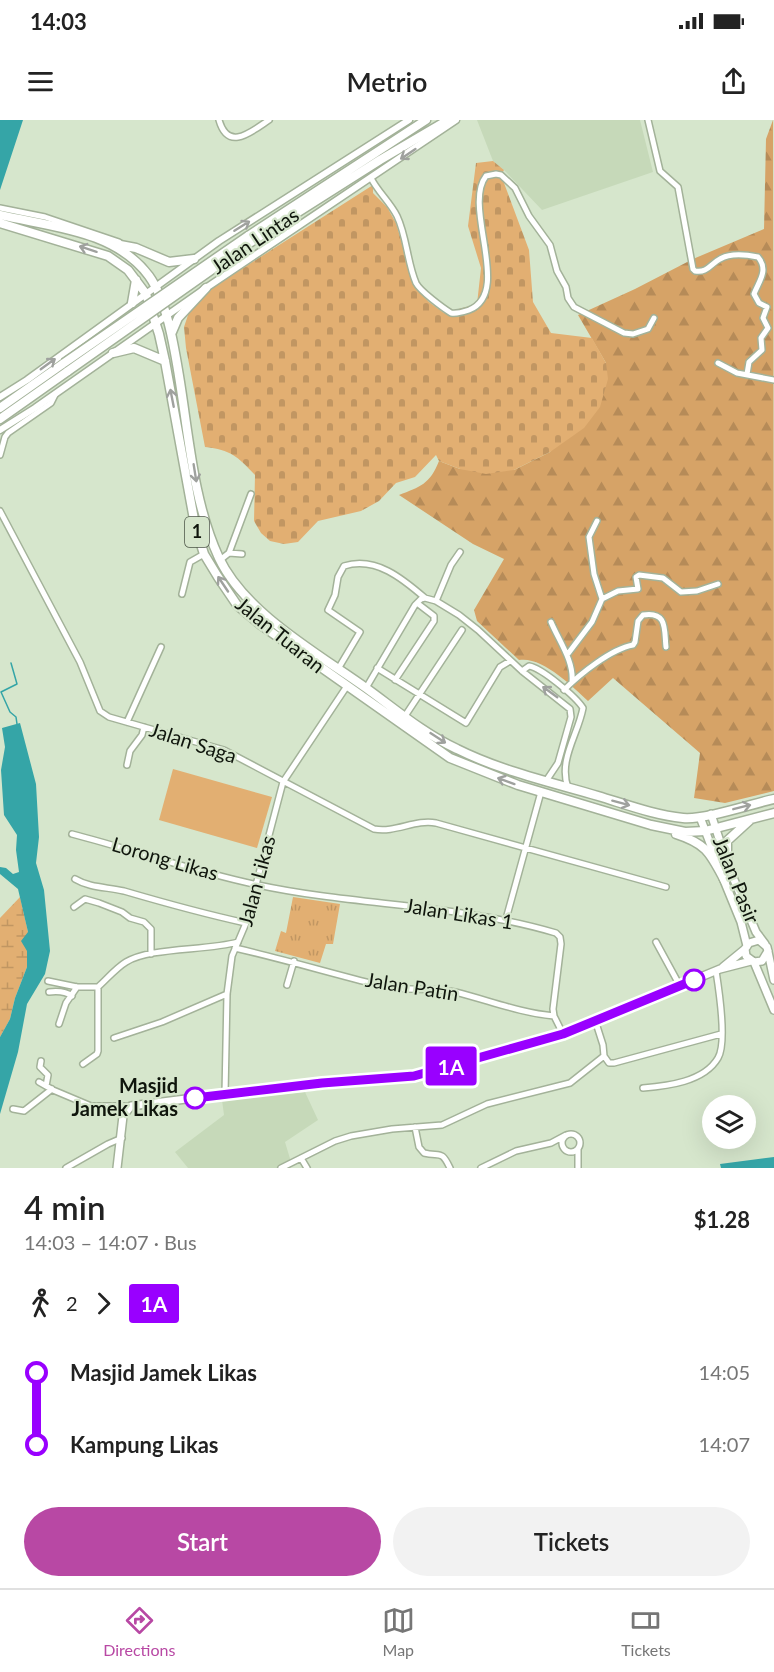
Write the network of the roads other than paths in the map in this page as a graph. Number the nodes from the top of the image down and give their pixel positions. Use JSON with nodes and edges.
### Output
{"nodes":[{"id":1,"x":219,"y":120,"type":"edge"},
{"id":2,"x":269,"y":120,"type":"edge"},
{"id":3,"x":410,"y":120,"type":"edge"},
{"id":4,"x":426,"y":120,"type":"edge"},
{"id":5,"x":448,"y":120,"type":"edge"},
{"id":6,"x":456,"y":120,"type":"edge"},
{"id":7,"x":648,"y":120,"type":"edge"},
{"id":8,"x":371,"y":178,"type":"junction"},
{"id":9,"x":1,"y":210,"type":"edge"},
{"id":10,"x":0,"y":223,"type":"edge"},
{"id":11,"x":102,"y":235,"type":"junction"},
{"id":12,"x":250,"y":239,"type":"junction"},
{"id":13,"x":111,"y":244,"type":"junction"},
{"id":14,"x":136,"y":248,"type":"junction"},
{"id":15,"x":196,"y":258,"type":"junction"},
{"id":16,"x":136,"y":280,"type":"junction"},
{"id":17,"x":215,"y":282,"type":"junction"},
{"id":18,"x":155,"y":287,"type":"junction"},
{"id":19,"x":206,"y":288,"type":"junction"},
{"id":20,"x":146,"y":294,"type":"junction"},
{"id":21,"x":132,"y":303,"type":"junction"},
{"id":22,"x":166,"y":316,"type":"junction"},
{"id":23,"x":113,"y":317,"type":"junction"},
{"id":24,"x":654,"y":318,"type":"dead end"},
{"id":25,"x":156,"y":323,"type":"junction"},
{"id":26,"x":172,"y":332,"type":"junction"},
{"id":27,"x":129,"y":341,"type":"junction"},
{"id":28,"x":113,"y":353,"type":"junction"},
{"id":29,"x":165,"y":361,"type":"junction"},
{"id":30,"x":718,"y":363,"type":"dead end"},
{"id":31,"x":66,"y":367,"type":"junction"},
{"id":32,"x":747,"y":374,"type":"junction"},
{"id":33,"x":774,"y":380,"type":"edge"},
{"id":34,"x":55,"y":395,"type":"junction"},
{"id":35,"x":0,"y":397,"type":"edge"},
{"id":36,"x":0,"y":408,"type":"edge"},
{"id":37,"x":0,"y":419,"type":"edge"},
{"id":38,"x":0,"y":430,"type":"edge"},
{"id":39,"x":187,"y":452,"type":"junction"},
{"id":40,"x":0,"y":455,"type":"edge"},
{"id":41,"x":251,"y":494,"type":"dead end"},
{"id":42,"x":0,"y":511,"type":"edge"},
{"id":43,"x":597,"y":521,"type":"dead end"},
{"id":44,"x":460,"y":552,"type":"dead end"},
{"id":45,"x":229,"y":553,"type":"junction"},
{"id":46,"x":204,"y":554,"type":"junction"},
{"id":47,"x":242,"y":554,"type":"dead end"},
{"id":48,"x":220,"y":560,"type":"junction"},
{"id":49,"x":718,"y":584,"type":"dead end"},
{"id":50,"x":182,"y":594,"type":"dead end"},
{"id":51,"x":425,"y":597,"type":"junction"},
{"id":52,"x":602,"y":598,"type":"junction"},
{"id":53,"x":436,"y":601,"type":"junction"},
{"id":54,"x":417,"y":603,"type":"junction"},
{"id":55,"x":551,"y":622,"type":"dead end"},
{"id":56,"x":275,"y":623,"type":"junction"},
{"id":57,"x":462,"y":630,"type":"dead end"},
{"id":58,"x":161,"y":647,"type":"dead end"},
{"id":59,"x":666,"y":648,"type":"dead end"},
{"id":60,"x":567,"y":656,"type":"junction"},
{"id":61,"x":510,"y":660,"type":"junction"},
{"id":62,"x":377,"y":668,"type":"junction"},
{"id":63,"x":338,"y":669,"type":"junction"},
{"id":64,"x":522,"y":671,"type":"junction"},
{"id":65,"x":395,"y":680,"type":"junction"},
{"id":66,"x":572,"y":682,"type":"junction"},
{"id":67,"x":347,"y":686,"type":"junction"},
{"id":68,"x":366,"y":688,"type":"junction"},
{"id":69,"x":564,"y":690,"type":"junction"},
{"id":70,"x":419,"y":695,"type":"junction"},
{"id":71,"x":405,"y":716,"type":"junction"},
{"id":72,"x":127,"y":722,"type":"junction"},
{"id":73,"x":144,"y":727,"type":"junction"},
{"id":74,"x":127,"y":765,"type":"dead end"},
{"id":75,"x":546,"y":781,"type":"junction"},
{"id":76,"x":283,"y":782,"type":"junction"},
{"id":77,"x":568,"y":788,"type":"junction"},
{"id":78,"x":541,"y":792,"type":"junction"},
{"id":79,"x":774,"y":799,"type":"edge"},
{"id":80,"x":774,"y":813,"type":"edge"},
{"id":81,"x":711,"y":814,"type":"junction"},
{"id":82,"x":700,"y":817,"type":"junction"},
{"id":83,"x":750,"y":820,"type":"junction"},
{"id":84,"x":656,"y":827,"type":"junction"},
{"id":85,"x":715,"y":828,"type":"junction"},
{"id":86,"x":705,"y":831,"type":"junction"},
{"id":87,"x":72,"y":834,"type":"dead end"},
{"id":88,"x":527,"y":849,"type":"junction"},
{"id":89,"x":727,"y":863,"type":"junction"},
{"id":90,"x":75,"y":879,"type":"dead end"},
{"id":91,"x":725,"y":881,"type":"junction"},
{"id":92,"x":257,"y":885,"type":"junction"},
{"id":93,"x":666,"y":887,"type":"dead end"},
{"id":94,"x":74,"y":907,"type":"dead end"},
{"id":95,"x":506,"y":919,"type":"junction"},
{"id":96,"x":246,"y":923,"type":"junction"},
{"id":97,"x":656,"y":942,"type":"dead end"},
{"id":98,"x":237,"y":945,"type":"junction"},
{"id":99,"x":766,"y":947,"type":"junction"},
{"id":100,"x":746,"y":948,"type":"junction"},
{"id":101,"x":151,"y":954,"type":"junction"},
{"id":102,"x":294,"y":961,"type":"junction"},
{"id":103,"x":753,"y":962,"type":"junction"},
{"id":104,"x":718,"y":970,"type":"junction"},
{"id":105,"x":774,"y":980,"type":"edge"},
{"id":106,"x":48,"y":981,"type":"dead end"},
{"id":107,"x":287,"y":985,"type":"dead end"},
{"id":108,"x":681,"y":986,"type":"junction"},
{"id":109,"x":77,"y":987,"type":"junction"},
{"id":110,"x":98,"y":987,"type":"junction"},
{"id":111,"x":49,"y":992,"type":"dead end"},
{"id":112,"x":227,"y":994,"type":"junction"},
{"id":113,"x":72,"y":996,"type":"junction"},
{"id":114,"x":774,"y":1010,"type":"edge"},
{"id":115,"x":554,"y":1016,"type":"junction"},
{"id":116,"x":595,"y":1020,"type":"junction"},
{"id":117,"x":59,"y":1024,"type":"dead end"},
{"id":118,"x":563,"y":1034,"type":"junction"},
{"id":119,"x":721,"y":1034,"type":"junction"},
{"id":120,"x":114,"y":1038,"type":"dead end"},
{"id":121,"x":604,"y":1056,"type":"junction"},
{"id":122,"x":41,"y":1061,"type":"dead end"},
{"id":123,"x":83,"y":1064,"type":"dead end"},
{"id":124,"x":39,"y":1082,"type":"dead end"},
{"id":125,"x":49,"y":1088,"type":"junction"},
{"id":126,"x":643,"y":1088,"type":"dead end"},
{"id":127,"x":225,"y":1094,"type":"junction"},
{"id":128,"x":130,"y":1106,"type":"junction"},
{"id":129,"x":14,"y":1109,"type":"dead end"},
{"id":130,"x":415,"y":1127,"type":"junction"},
{"id":131,"x":566,"y":1135,"type":"junction"},
{"id":132,"x":122,"y":1138,"type":"junction"},
{"id":133,"x":551,"y":1143,"type":"junction"},
{"id":134,"x":579,"y":1148,"type":"junction"},
{"id":135,"x":565,"y":1150,"type":"junction"},
{"id":136,"x":301,"y":1158,"type":"junction"},
{"id":137,"x":577,"y":1165,"type":"edge"},
{"id":138,"x":66,"y":1168,"type":"edge"},
{"id":139,"x":117,"y":1168,"type":"edge"},
{"id":140,"x":280,"y":1168,"type":"edge"},
{"id":141,"x":307,"y":1168,"type":"edge"},
{"id":142,"x":450,"y":1168,"type":"edge"},
{"id":143,"x":481,"y":1168,"type":"edge"}],
"edges":[{"from":1,"to":2,"type":"street"},
{"from":15,"to":3,"type":"street","one_way":true},
{"from":4,"to":12,"type":"main road","name":"Jalan Lintas"},
{"from":5,"to":12,"type":"main road","name":"Jalan Lintas"},
{"from":6,"to":8,"type":"street","one_way":true},
{"from":7,"to":32,"type":"street"},
{"from":8,"to":17,"type":"street"},
{"from":8,"to":24,"type":"street"},
{"from":9,"to":11,"type":"street"},
{"from":9,"to":13,"type":"main road","name":"Jalan Tuaran","number":"1"},
{"from":16,"to":10,"type":"main road","name":"Jalan Tuaran","number":"1","one_way":true},
{"from":11,"to":13,"type":"street"},
{"from":11,"to":14,"type":"street"},
{"from":12,"to":31,"type":"main road","name":"Jalan Lintas","bridge":true},
{"from":13,"to":14,"type":"main road"},
{"from":13,"to":18,"type":"main road","name":"Jalan Tuaran","number":"1"},
{"from":14,"to":15,"type":"main road"},
{"from":15,"to":17,"type":"street"},
{"from":15,"to":18,"type":"street"},
{"from":16,"to":20,"type":"main road","name":"Jalan Tuaran","number":"1"},
{"from":16,"to":21,"type":"main road"},
{"from":17,"to":19,"type":"street"},
{"from":18,"to":20,"type":"street"},
{"from":18,"to":22,"type":"main road","name":"Jalan Tuaran","number":"1"},
{"from":19,"to":22,"type":"street"},
{"from":19,"to":26,"type":"main road"},
{"from":20,"to":21,"type":"street"},
{"from":20,"to":25,"type":"main road","name":"Jalan Tuaran","number":"1"},
{"from":21,"to":23,"type":"street"},
{"from":22,"to":25,"type":"street"},
{"from":22,"to":26,"type":"main road","name":"Jalan Tuaran","number":"1"},
{"from":23,"to":27,"type":"street"},
{"from":35,"to":23,"type":"street","one_way":true},
{"from":25,"to":27,"type":"street"},
{"from":25,"to":29,"type":"main road","name":"Jalan Tuaran","number":"1"},
{"from":26,"to":39,"type":"main road","name":"Jalan Tuaran","number":"1"},
{"from":27,"to":28,"type":"street"},
{"from":28,"to":29,"type":"main road"},
{"from":28,"to":34,"type":"street"},
{"from":39,"to":29,"type":"main road","name":"Jalan Tuaran","number":"1","one_way":true},
{"from":30,"to":32,"type":"street"},
{"from":31,"to":36,"type":"main road"},
{"from":31,"to":37,"type":"main road"},
{"from":32,"to":33,"type":"street"},
{"from":34,"to":38,"type":"street"},
{"from":34,"to":40,"type":"street"},
{"from":39,"to":46,"type":"main road","name":"Jalan Tuaran","number":"1"},
{"from":39,"to":48,"type":"main road","name":"Jalan Tuaran","number":"1","one_way":true},
{"from":41,"to":45,"type":"street"},
{"from":42,"to":72,"type":"street","name":"Jalan Saga"},
{"from":43,"to":52,"type":"street"},
{"from":44,"to":53,"type":"street"},
{"from":45,"to":47,"type":"street"},
{"from":45,"to":48,"type":"street"},
{"from":46,"to":50,"type":"street"},
{"from":67,"to":46,"type":"main road","name":"Jalan Tuaran","number":"1","one_way":true},
{"from":48,"to":56,"type":"main road","name":"Jalan Tuaran","number":"1"},
{"from":49,"to":52,"type":"street"},
{"from":51,"to":53,"type":"street"},
{"from":51,"to":54,"type":"street"},
{"from":51,"to":63,"type":"street"},
{"from":52,"to":60,"type":"street"},
{"from":53,"to":61,"type":"street"},
{"from":54,"to":62,"type":"street"},
{"from":54,"to":65,"type":"street"},
{"from":55,"to":60,"type":"street"},
{"from":56,"to":63,"type":"main road","name":"Jalan Tuaran","number":"1"},
{"from":56,"to":67,"type":"main road"},
{"from":57,"to":70,"type":"street"},
{"from":58,"to":72,"type":"street"},
{"from":59,"to":66,"type":"street"},
{"from":60,"to":66,"type":"street"},
{"from":61,"to":64,"type":"street"},
{"from":61,"to":70,"type":"street"},
{"from":62,"to":65,"type":"street"},
{"from":62,"to":68,"type":"street"},
{"from":63,"to":68,"type":"main road","name":"Jalan Tuaran","number":"1"},
{"from":64,"to":69,"type":"street"},
{"from":75,"to":64,"type":"street","one_way":true},
{"from":65,"to":70,"type":"street"},
{"from":66,"to":69,"type":"street"},
{"from":67,"to":76,"type":"street","name":"Jalan Likas"},
{"from":78,"to":67,"type":"main road","name":"Jalan Tuaran","number":"1","one_way":true},
{"from":68,"to":71,"type":"main road","name":"Jalan Tuaran","number":"1"},
{"from":69,"to":77,"type":"street"},
{"from":70,"to":71,"type":"street"},
{"from":71,"to":75,"type":"main road","name":"Jalan Tuaran","number":"1","one_way":true},
{"from":72,"to":73,"type":"street","name":"Jalan Saga"},
{"from":73,"to":74,"type":"street"},
{"from":73,"to":76,"type":"street","name":"Jalan Saga"},
{"from":75,"to":77,"type":"main road","name":"Jalan Tuaran","number":"1"},
{"from":76,"to":88,"type":"street","name":"Jalan Saga"},
{"from":76,"to":92,"type":"street","name":"Jalan Likas"},
{"from":77,"to":82,"type":"main road","name":"Jalan Tuaran","number":"1","one_way":true},
{"from":78,"to":84,"type":"main road","name":"Jalan Tuaran","number":"1"},
{"from":78,"to":88,"type":"street"},
{"from":81,"to":79,"type":"main road","name":"Jalan Tuaran","number":"1","one_way":true},
{"from":80,"to":83,"type":"main road","name":"Jalan Tuaran","number":"1"},
{"from":81,"to":82,"type":"main road","name":"Jalan Tuaran","number":"1"},
{"from":81,"to":85,"type":"main road","name":"Jalan Pasir"},
{"from":82,"to":86,"type":"main road","name":"Jalan Pasir"},
{"from":83,"to":85,"type":"main road","name":"Jalan Tuaran","number":"1"},
{"from":83,"to":89,"type":"main road"},
{"from":84,"to":86,"type":"main road","name":"Jalan Tuaran","number":"1"},
{"from":84,"to":91,"type":"main road"},
{"from":85,"to":86,"type":"main road","name":"Jalan Tuaran","number":"1"},
{"from":85,"to":89,"type":"main road","name":"Jalan Pasir"},
{"from":86,"to":91,"type":"main road","name":"Jalan Pasir"},
{"from":87,"to":92,"type":"street","name":"Lorong Likas"},
{"from":88,"to":93,"type":"street","name":"Jalan Saga"},
{"from":88,"to":95,"type":"street"},
{"from":89,"to":99,"type":"main road","name":"Jalan Pasir"},
{"from":90,"to":96,"type":"street"},
{"from":91,"to":100,"type":"main road","name":"Jalan Pasir"},
{"from":92,"to":95,"type":"street","name":"Jalan Likas 1"},
{"from":92,"to":96,"type":"street","name":"Jalan Likas"},
{"from":94,"to":101,"type":"street"},
{"from":95,"to":115,"type":"street","name":"Jalan Likas 1"},
{"from":96,"to":98,"type":"street","name":"Jalan Likas"},
{"from":97,"to":108,"type":"street"},
{"from":98,"to":101,"type":"street"},
{"from":98,"to":102,"type":"street","name":"Jalan Patin"},
{"from":98,"to":112,"type":"street","name":"Jalan Likas"},
{"from":99,"to":100,"type":"main road"},
{"from":99,"to":103,"type":"main road"},
{"from":99,"to":105,"type":"main road","name":"Jalan Pasir"},
{"from":100,"to":103,"type":"main road"},
{"from":100,"to":104,"type":"main road"},
{"from":101,"to":110,"type":"street"},
{"from":102,"to":107,"type":"street"},
{"from":102,"to":115,"type":"street","name":"Jalan Patin"},
{"from":103,"to":104,"type":"main road"},
{"from":103,"to":114,"type":"main road"},
{"from":104,"to":108,"type":"main road"},
{"from":104,"to":119,"type":"street"},
{"from":106,"to":109,"type":"street"},
{"from":108,"to":116,"type":"main road"},
{"from":109,"to":110,"type":"street"},
{"from":109,"to":113,"type":"street"},
{"from":110,"to":123,"type":"street"},
{"from":111,"to":113,"type":"street"},
{"from":112,"to":120,"type":"street"},
{"from":112,"to":127,"type":"street","name":"Jalan Likas"},
{"from":113,"to":117,"type":"street"},
{"from":115,"to":118,"type":"street","name":"Jalan Likas 1"},
{"from":116,"to":118,"type":"main road"},
{"from":116,"to":121,"type":"street"},
{"from":118,"to":127,"type":"main road"},
{"from":119,"to":121,"type":"street"},
{"from":119,"to":126,"type":"street"},
{"from":121,"to":130,"type":"street"},
{"from":122,"to":125,"type":"street"},
{"from":124,"to":125,"type":"street"},
{"from":125,"to":128,"type":"street"},
{"from":125,"to":129,"type":"street"},
{"from":127,"to":128,"type":"main road"},
{"from":128,"to":132,"type":"main road"},
{"from":130,"to":136,"type":"street"},
{"from":130,"to":142,"type":"street"},
{"from":131,"to":133,"type":"street"},
{"from":131,"to":134,"type":"street"},
{"from":131,"to":135,"type":"street"},
{"from":132,"to":138,"type":"street"},
{"from":132,"to":139,"type":"main road"},
{"from":133,"to":135,"type":"street"},
{"from":133,"to":143,"type":"street"},
{"from":134,"to":135,"type":"street"},
{"from":134,"to":137,"type":"street"},
{"from":135,"to":137,"type":"street"},
{"from":136,"to":140,"type":"street"},
{"from":136,"to":141,"type":"street"}]}
